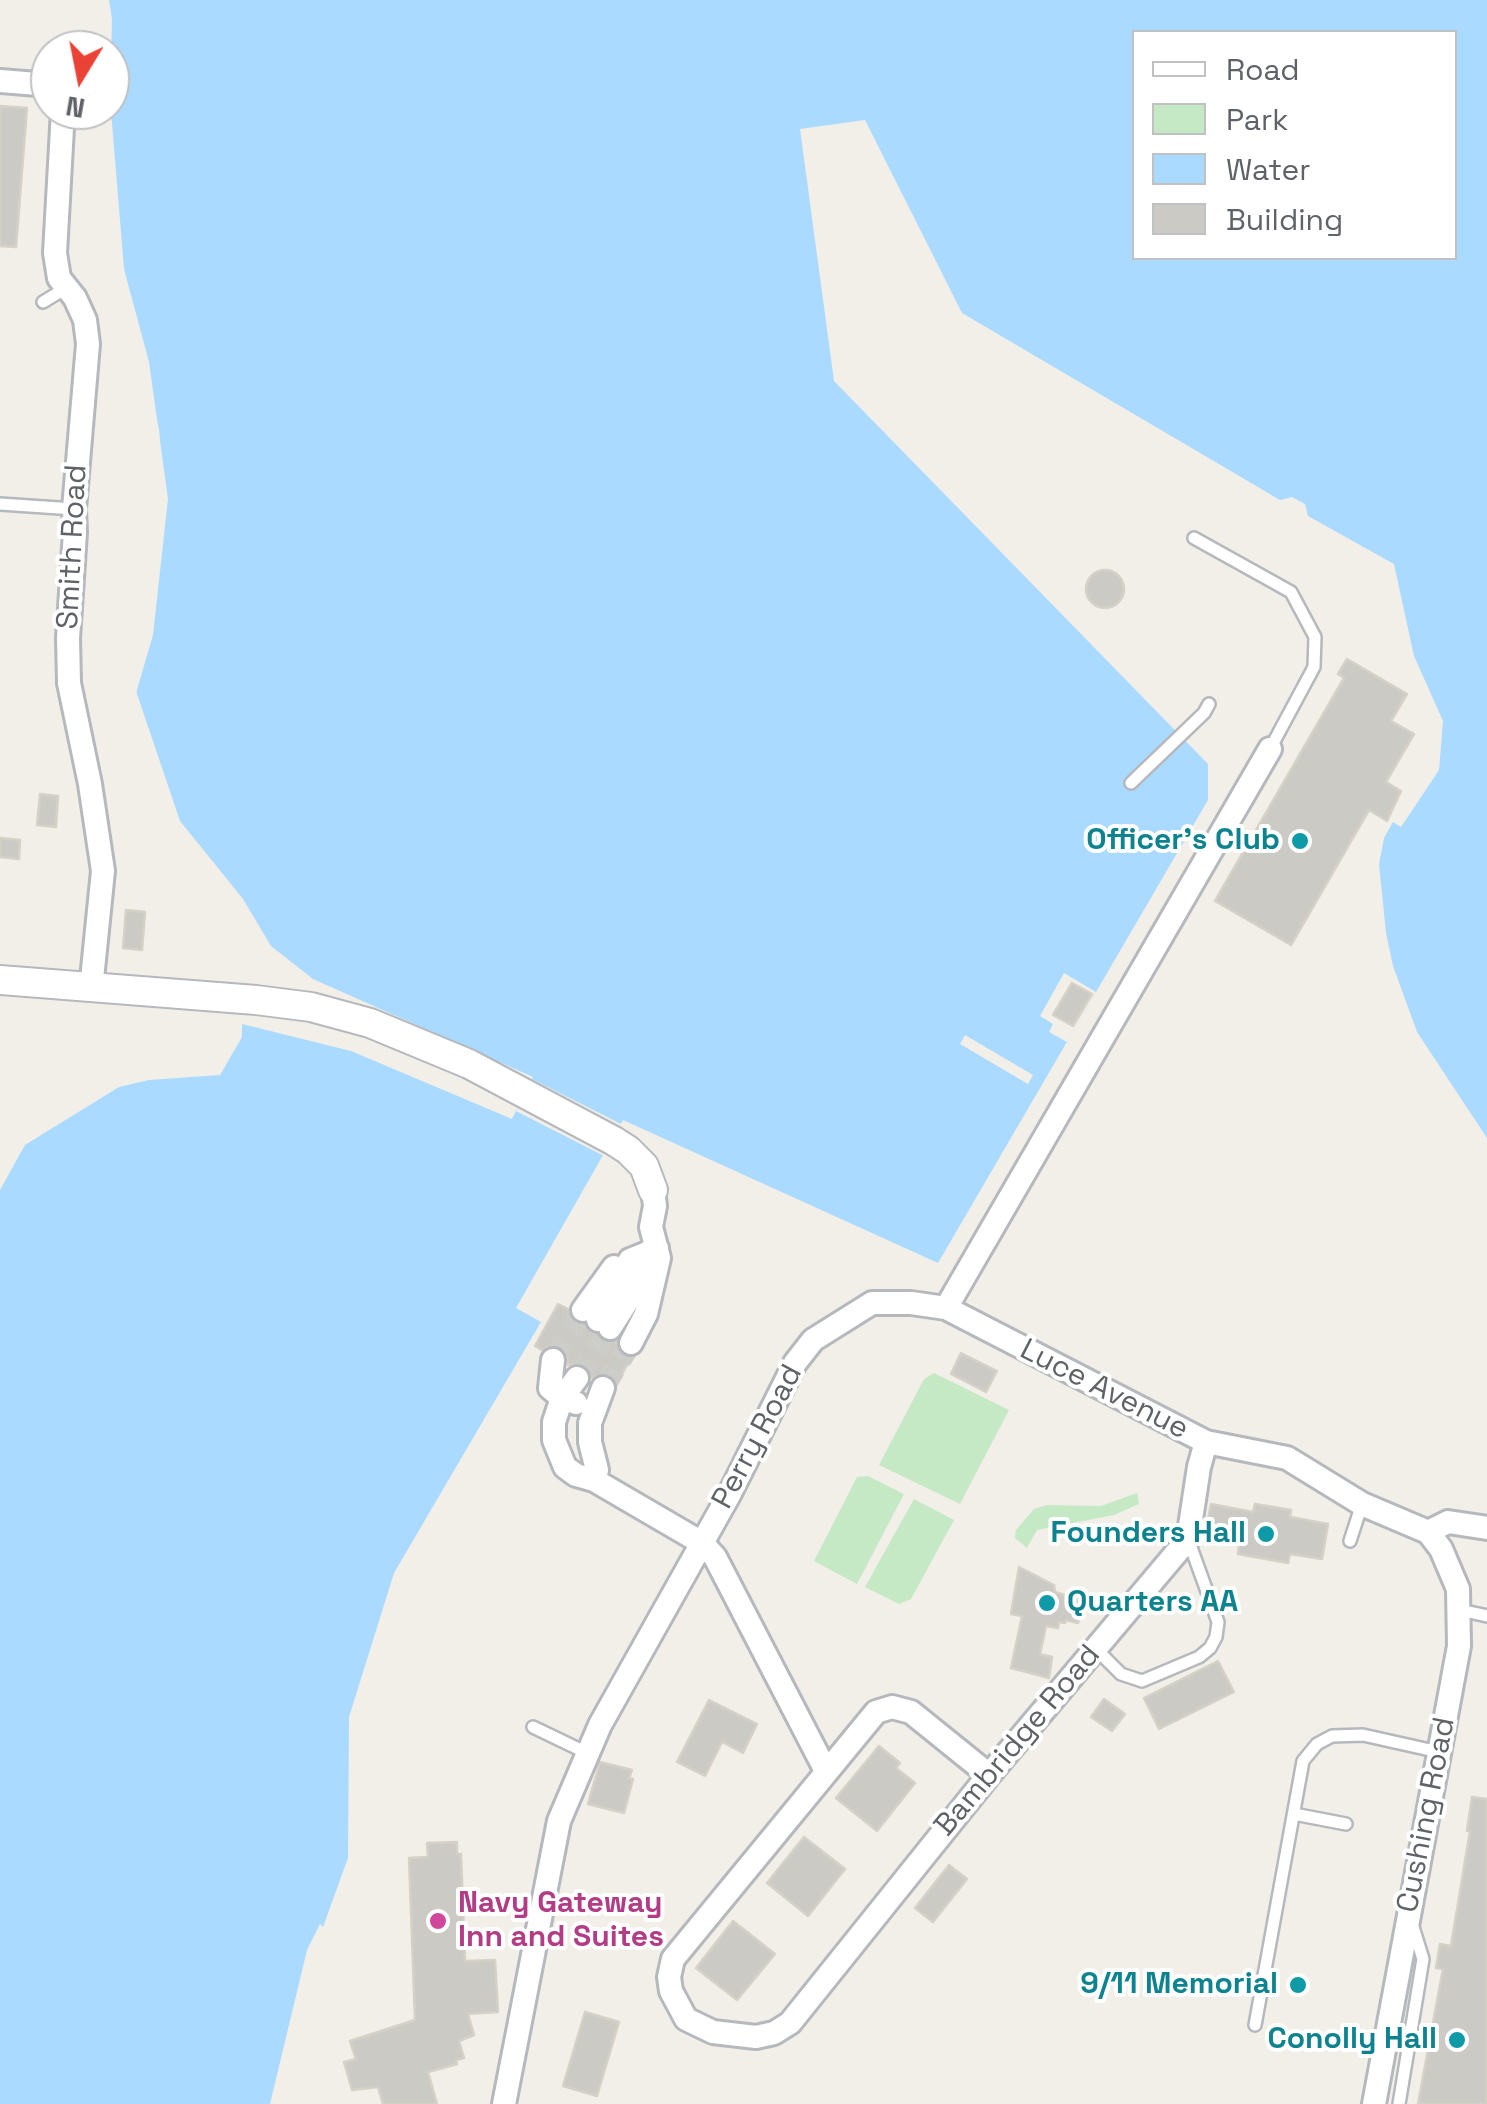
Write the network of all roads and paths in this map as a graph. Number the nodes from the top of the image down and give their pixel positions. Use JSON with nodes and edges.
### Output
{"nodes":[{"id":1,"x":0,"y":81,"type":"edge"},
{"id":2,"x":30,"y":83,"type":"edge"},
{"id":3,"x":62,"y":130,"type":"edge"},
{"id":4,"x":66,"y":288,"type":"junction"},
{"id":5,"x":43,"y":302,"type":"dead end"},
{"id":6,"x":0,"y":504,"type":"edge"},
{"id":7,"x":74,"y":509,"type":"junction"},
{"id":8,"x":1194,"y":538,"type":"dead end"},
{"id":9,"x":1209,"y":704,"type":"dead end"},
{"id":10,"x":1270,"y":749,"type":"joint"},
{"id":11,"x":1130,"y":782,"type":"dead end"},
{"id":12,"x":0,"y":980,"type":"edge"},
{"id":13,"x":90,"y":988,"type":"junction"},
{"id":14,"x":653,"y":1190,"type":"joint"},
{"id":15,"x":645,"y":1253,"type":"junction"},
{"id":16,"x":946,"y":1308,"type":"junction"},
{"id":17,"x":602,"y":1319,"type":"junction"},
{"id":18,"x":566,"y":1369,"type":"tunnel mouth"},
{"id":19,"x":562,"y":1398,"type":"junction"},
{"id":20,"x":1206,"y":1442,"type":"junction"},
{"id":21,"x":594,"y":1480,"type":"junction"},
{"id":22,"x":1362,"y":1504,"type":"junction"},
{"id":23,"x":1487,"y":1528,"type":"edge"},
{"id":24,"x":1428,"y":1532,"type":"junction"},
{"id":25,"x":1188,"y":1539,"type":"junction"},
{"id":26,"x":1350,"y":1541,"type":"dead end"},
{"id":27,"x":702,"y":1544,"type":"junction"},
{"id":28,"x":1460,"y":1610,"type":"junction"},
{"id":29,"x":1487,"y":1616,"type":"edge"},
{"id":30,"x":1095,"y":1648,"type":"junction"},
{"id":31,"x":533,"y":1727,"type":"dead end"},
{"id":32,"x":1439,"y":1752,"type":"junction"},
{"id":33,"x":587,"y":1753,"type":"junction"},
{"id":34,"x":826,"y":1771,"type":"junction"},
{"id":35,"x":989,"y":1774,"type":"junction"},
{"id":36,"x":1294,"y":1814,"type":"junction"},
{"id":37,"x":1346,"y":1824,"type":"dead end"},
{"id":38,"x":1408,"y":1913,"type":"junction"},
{"id":39,"x":1255,"y":2025,"type":"dead end"},
{"id":40,"x":504,"y":2104,"type":"edge"},
{"id":41,"x":1374,"y":2104,"type":"edge"},
{"id":42,"x":1399,"y":2104,"type":"edge"}],
"edges":[{"from":1,"to":2,"type":"street"},
{"from":3,"to":4,"type":"street","name":"Smith Road"},
{"from":4,"to":5,"type":"lane"},
{"from":4,"to":7,"type":"street","name":"Smith Road"},
{"from":6,"to":7,"type":"lane"},
{"from":7,"to":13,"type":"street","name":"Smith Road"},
{"from":8,"to":10,"type":"lane"},
{"from":9,"to":11,"type":"lane"},
{"from":10,"to":16,"type":"street"},
{"from":12,"to":13,"type":"street"},
{"from":13,"to":14,"type":"street"},
{"from":14,"to":15,"type":"street"},
{"from":15,"to":17,"type":"street"},
{"from":15,"to":17,"type":"street"},
{"from":15,"to":17,"type":"street"},
{"from":16,"to":20,"type":"street","name":"Luce Avenue"},
{"from":16,"to":27,"type":"street","name":"Perry Road"},
{"from":18,"to":19,"type":"street"},
{"from":19,"to":21,"type":"street"},
{"from":19,"to":21,"type":"street"},
{"from":20,"to":22,"type":"street","name":"Luce Avenue"},
{"from":20,"to":25,"type":"street"},
{"from":21,"to":27,"type":"street"},
{"from":22,"to":24,"type":"street","name":"Luce Avenue"},
{"from":22,"to":26,"type":"lane"},
{"from":23,"to":24,"type":"street","name":"Luce Avenue"},
{"from":24,"to":28,"type":"street","name":"Cushing Road"},
{"from":25,"to":30,"type":"street","name":"Bambridge Road"},
{"from":25,"to":30,"type":"lane"},
{"from":27,"to":33,"type":"street","name":"Perry Road"},
{"from":27,"to":34,"type":"street"},
{"from":28,"to":29,"type":"lane"},
{"from":28,"to":32,"type":"street","name":"Cushing Road"},
{"from":30,"to":35,"type":"street","name":"Bambridge Road"},
{"from":31,"to":33,"type":"lane"},
{"from":32,"to":36,"type":"lane"},
{"from":32,"to":38,"type":"street","name":"Cushing Road"},
{"from":33,"to":40,"type":"street","name":"Perry Road"},
{"from":34,"to":35,"type":"street"},
{"from":34,"to":35,"type":"street","name":"Bambridge Road"},
{"from":36,"to":37,"type":"lane"},
{"from":36,"to":39,"type":"lane"},
{"from":38,"to":41,"type":"street","name":"Cushing Road"},
{"from":38,"to":42,"type":"lane"}]}
